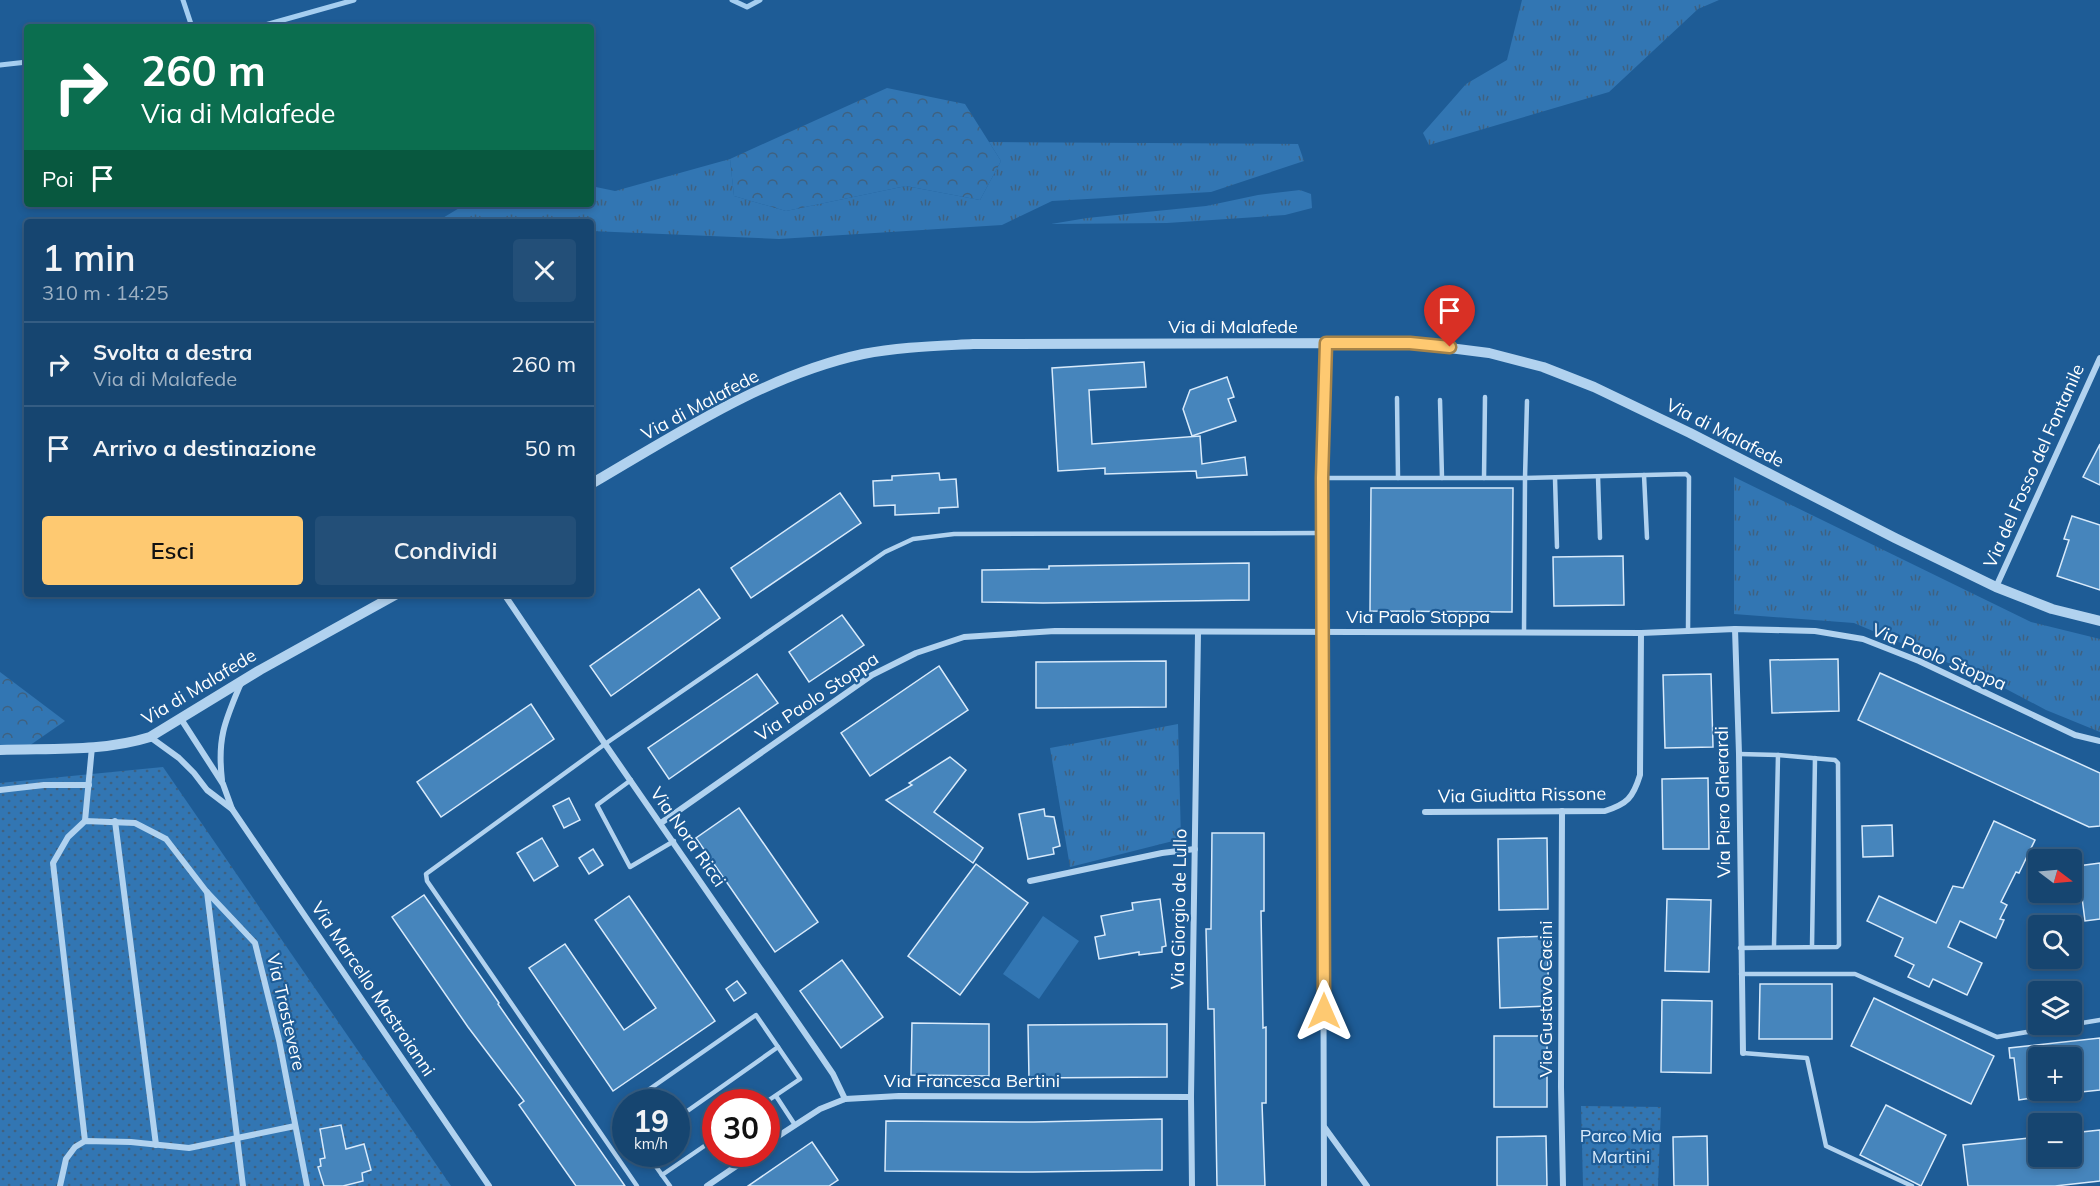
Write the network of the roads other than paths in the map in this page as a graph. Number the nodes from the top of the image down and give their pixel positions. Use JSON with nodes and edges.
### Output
{"nodes":[{"id":1,"x":1326,"y":343,"type":"junction"},
{"id":2,"x":2100,"y":358,"type":"edge"},
{"id":3,"x":1485,"y":397,"type":"dead end"},
{"id":4,"x":1397,"y":398,"type":"dead end"},
{"id":5,"x":1440,"y":400,"type":"dead end"},
{"id":6,"x":1527,"y":401,"type":"dead end"},
{"id":7,"x":1644,"y":475,"type":"junction"},
{"id":8,"x":1555,"y":477,"type":"junction"},
{"id":9,"x":1598,"y":477,"type":"junction"},
{"id":10,"x":1322,"y":478,"type":"junction"},
{"id":11,"x":1398,"y":478,"type":"junction"},
{"id":12,"x":1442,"y":478,"type":"junction"},
{"id":13,"x":1484,"y":478,"type":"junction"},
{"id":14,"x":1525,"y":478,"type":"junction"},
{"id":15,"x":594,"y":482,"type":"edge"},
{"id":16,"x":1322,"y":533,"type":"junction"},
{"id":17,"x":1600,"y":538,"type":"dead end"},
{"id":18,"x":1647,"y":538,"type":"dead end"},
{"id":19,"x":1557,"y":547,"type":"dead end"},
{"id":20,"x":1996,"y":587,"type":"junction"},
{"id":21,"x":392,"y":597,"type":"edge"},
{"id":22,"x":506,"y":597,"type":"edge"},
{"id":23,"x":2100,"y":621,"type":"edge"},
{"id":24,"x":1735,"y":629,"type":"junction"},
{"id":25,"x":1688,"y":631,"type":"junction"},
{"id":26,"x":1323,"y":632,"type":"junction"},
{"id":27,"x":1524,"y":632,"type":"junction"},
{"id":28,"x":1198,"y":633,"type":"junction"},
{"id":29,"x":1641,"y":633,"type":"junction"},
{"id":30,"x":242,"y":682,"type":"junction"},
{"id":31,"x":181,"y":719,"type":"junction"},
{"id":32,"x":150,"y":737,"type":"junction"},
{"id":33,"x":2100,"y":741,"type":"edge"},
{"id":34,"x":605,"y":744,"type":"junction"},
{"id":35,"x":92,"y":747,"type":"junction"},
{"id":36,"x":0,"y":750,"type":"edge"},
{"id":37,"x":1739,"y":754,"type":"junction"},
{"id":38,"x":1778,"y":755,"type":"junction"},
{"id":39,"x":1815,"y":758,"type":"junction"},
{"id":40,"x":631,"y":780,"type":"junction"},
{"id":41,"x":223,"y":784,"type":"junction"},
{"id":42,"x":89,"y":785,"type":"junction"},
{"id":43,"x":0,"y":790,"type":"edge"},
{"id":44,"x":232,"y":809,"type":"junction"},
{"id":45,"x":1562,"y":811,"type":"junction"},
{"id":46,"x":1425,"y":812,"type":"dead end"},
{"id":47,"x":85,"y":821,"type":"junction"},
{"id":48,"x":115,"y":821,"type":"junction"},
{"id":49,"x":661,"y":823,"type":"junction"},
{"id":50,"x":674,"y":841,"type":"junction"},
{"id":51,"x":1194,"y":849,"type":"junction"},
{"id":52,"x":1030,"y":881,"type":"dead end"},
{"id":53,"x":206,"y":891,"type":"junction"},
{"id":54,"x":1774,"y":946,"type":"junction"},
{"id":55,"x":1812,"y":946,"type":"junction"},
{"id":56,"x":1740,"y":948,"type":"junction"},
{"id":57,"x":1741,"y":974,"type":"junction"},
{"id":58,"x":2100,"y":1020,"type":"edge"},
{"id":59,"x":778,"y":1047,"type":"junction"},
{"id":60,"x":1743,"y":1053,"type":"joint"},
{"id":61,"x":650,"y":1089,"type":"edge"},
{"id":62,"x":780,"y":1093,"type":"edge"},
{"id":63,"x":1191,"y":1097,"type":"junction"},
{"id":64,"x":845,"y":1099,"type":"junction"},
{"id":65,"x":780,"y":1102,"type":"edge"},
{"id":66,"x":690,"y":1109,"type":"edge"},
{"id":67,"x":795,"y":1125,"type":"junction"},
{"id":68,"x":295,"y":1126,"type":"junction"},
{"id":69,"x":1325,"y":1128,"type":"junction"},
{"id":70,"x":780,"y":1135,"type":"edge"},
{"id":71,"x":237,"y":1138,"type":"junction"},
{"id":72,"x":85,"y":1141,"type":"junction"},
{"id":73,"x":156,"y":1145,"type":"junction"},
{"id":74,"x":702,"y":1148,"type":"edge"},
{"id":75,"x":656,"y":1167,"type":"edge"},
{"id":76,"x":735,"y":1167,"type":"edge"},
{"id":77,"x":662,"y":1175,"type":"junction"},
{"id":78,"x":60,"y":1186,"type":"edge"},
{"id":79,"x":243,"y":1186,"type":"edge"},
{"id":80,"x":307,"y":1186,"type":"edge"},
{"id":81,"x":489,"y":1186,"type":"edge"},
{"id":82,"x":637,"y":1186,"type":"edge"},
{"id":83,"x":670,"y":1186,"type":"edge"},
{"id":84,"x":707,"y":1186,"type":"edge"},
{"id":85,"x":1192,"y":1186,"type":"edge"},
{"id":86,"x":1324,"y":1186,"type":"edge"},
{"id":87,"x":1367,"y":1186,"type":"edge"},
{"id":88,"x":1563,"y":1186,"type":"edge"},
{"id":89,"x":1911,"y":1186,"type":"edge"}],
"edges":[{"from":1,"to":10,"type":"street"},
{"from":1,"to":15,"type":"street","name":"Via di Malafede"},
{"from":1,"to":20,"type":"street","name":"Via di Malafede"},
{"from":2,"to":20,"type":"street","name":"Via del Fosso del Fontanile"},
{"from":3,"to":13,"type":"lane"},
{"from":4,"to":11,"type":"lane"},
{"from":5,"to":12,"type":"lane"},
{"from":6,"to":14,"type":"lane"},
{"from":7,"to":9,"type":"lane"},
{"from":7,"to":18,"type":"lane"},
{"from":7,"to":25,"type":"lane"},
{"from":8,"to":9,"type":"lane"},
{"from":8,"to":14,"type":"lane"},
{"from":8,"to":19,"type":"lane"},
{"from":9,"to":17,"type":"lane"},
{"from":10,"to":11,"type":"lane"},
{"from":10,"to":16,"type":"street"},
{"from":11,"to":12,"type":"lane"},
{"from":12,"to":13,"type":"lane"},
{"from":13,"to":14,"type":"lane"},
{"from":14,"to":27,"type":"lane"},
{"from":16,"to":26,"type":"street"},
{"from":16,"to":34,"type":"lane"},
{"from":20,"to":23,"type":"street","name":"Via di Malafede"},
{"from":21,"to":30,"type":"street","name":"Via di Malafede"},
{"from":22,"to":34,"type":"street","name":"Via Nora Ricci"},
{"from":24,"to":25,"type":"street","name":"Via Paolo Stoppa"},
{"from":24,"to":33,"type":"street","name":"Via Paolo Stoppa"},
{"from":24,"to":37,"type":"street","name":"Via Piero Gherardi"},
{"from":25,"to":29,"type":"street","name":"Via Paolo Stoppa"},
{"from":26,"to":27,"type":"street","name":"Via Paolo Stoppa"},
{"from":26,"to":28,"type":"street","name":"Via Paolo Stoppa"},
{"from":26,"to":69,"type":"street"},
{"from":27,"to":29,"type":"street","name":"Via Paolo Stoppa"},
{"from":28,"to":49,"type":"street","name":"Via Paolo Stoppa"},
{"from":28,"to":51,"type":"street","name":"Via Giorgio de Lullo"},
{"from":29,"to":45,"type":"street","name":"Via Giuditta Rissone"},
{"from":30,"to":31,"type":"street","name":"Via di Malafede"},
{"from":30,"to":41,"type":"street"},
{"from":31,"to":32,"type":"street","name":"Via di Malafede"},
{"from":31,"to":41,"type":"street"},
{"from":32,"to":35,"type":"street","name":"Via di Malafede"},
{"from":32,"to":44,"type":"street"},
{"from":34,"to":40,"type":"street","name":"Via Nora Ricci"},
{"from":34,"to":82,"type":"lane"},
{"from":35,"to":36,"type":"street","name":"Via di Malafede"},
{"from":35,"to":42,"type":"street"},
{"from":37,"to":38,"type":"lane"},
{"from":37,"to":56,"type":"street","name":"Via Piero Gherardi"},
{"from":38,"to":39,"type":"lane"},
{"from":38,"to":54,"type":"lane"},
{"from":39,"to":55,"type":"lane"},
{"from":39,"to":55,"type":"lane"},
{"from":40,"to":49,"type":"street","name":"Via Nora Ricci"},
{"from":40,"to":50,"type":"lane"},
{"from":41,"to":44,"type":"street"},
{"from":42,"to":43,"type":"street"},
{"from":42,"to":47,"type":"street"},
{"from":44,"to":81,"type":"street","name":"Via Marcello Mastroianni"},
{"from":45,"to":46,"type":"street","name":"Via Giuditta Rissone"},
{"from":45,"to":88,"type":"street","name":"Via Gustavo Cacini"},
{"from":47,"to":48,"type":"street"},
{"from":47,"to":72,"type":"street"},
{"from":48,"to":53,"type":"street","name":"Via Trastevere"},
{"from":48,"to":73,"type":"street"},
{"from":49,"to":50,"type":"street","name":"Via Nora Ricci"},
{"from":50,"to":64,"type":"street","name":"Via Nora Ricci"},
{"from":51,"to":52,"type":"street"},
{"from":51,"to":63,"type":"street","name":"Via Giorgio de Lullo"},
{"from":53,"to":68,"type":"street","name":"Via Trastevere"},
{"from":53,"to":71,"type":"street"},
{"from":54,"to":55,"type":"lane"},
{"from":54,"to":56,"type":"lane"},
{"from":56,"to":57,"type":"street","name":"Via Piero Gherardi"},
{"from":57,"to":58,"type":"lane"},
{"from":57,"to":60,"type":"street","name":"Via Piero Gherardi"},
{"from":59,"to":61,"type":"lane"},
{"from":59,"to":62,"type":"lane"},
{"from":59,"to":66,"type":"lane"},
{"from":60,"to":89,"type":"lane","name":"Via Piero Gherardi"},
{"from":63,"to":64,"type":"street","name":"Via Francesca Bertini"},
{"from":63,"to":85,"type":"street","name":"Via Giorgio de Lullo"},
{"from":64,"to":67,"type":"street","name":"Via Francesca Bertini"},
{"from":65,"to":67,"type":"lane"},
{"from":67,"to":70,"type":"street","name":"Via Francesca Bertini"},
{"from":68,"to":71,"type":"street"},
{"from":68,"to":80,"type":"street","name":"Via Trastevere"},
{"from":69,"to":86,"type":"street"},
{"from":69,"to":87,"type":"street"},
{"from":71,"to":73,"type":"street"},
{"from":71,"to":79,"type":"street"},
{"from":72,"to":73,"type":"street"},
{"from":72,"to":78,"type":"street"},
{"from":74,"to":77,"type":"lane"},
{"from":75,"to":77,"type":"lane"},
{"from":76,"to":84,"type":"street"},
{"from":77,"to":83,"type":"lane"}]}
